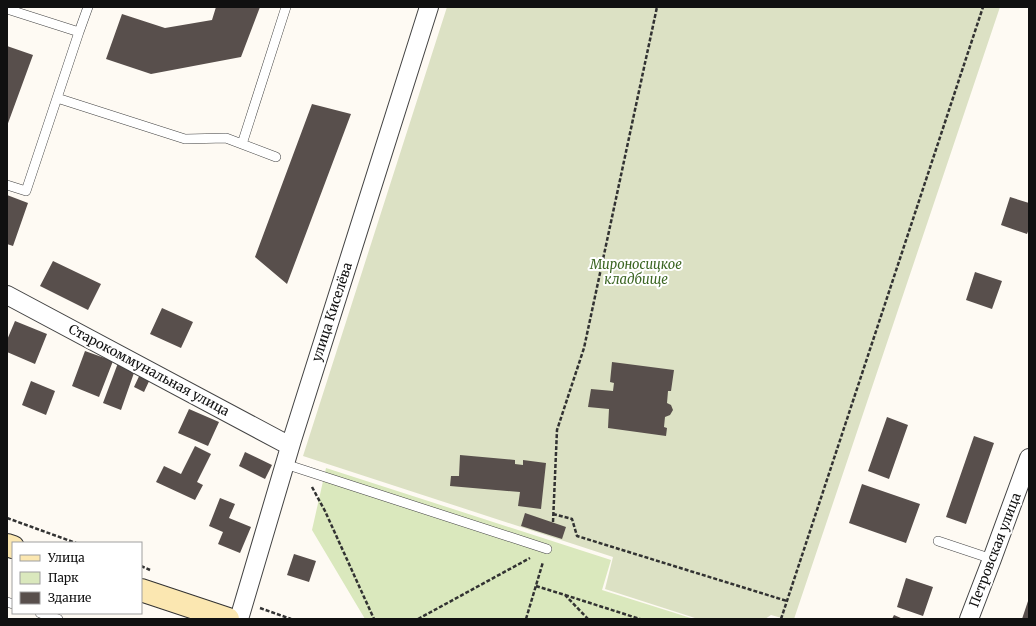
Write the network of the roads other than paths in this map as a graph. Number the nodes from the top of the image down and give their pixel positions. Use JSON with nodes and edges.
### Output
{"nodes":[{"id":1,"x":88,"y":7,"type":"edge"},
{"id":2,"x":286,"y":7,"type":"edge"},
{"id":3,"x":429,"y":7,"type":"edge"},
{"id":4,"x":7,"y":9,"type":"edge"},
{"id":5,"x":79,"y":32,"type":"junction"},
{"id":6,"x":57,"y":98,"type":"junction"},
{"id":7,"x":242,"y":144,"type":"junction"},
{"id":8,"x":276,"y":157,"type":"dead end"},
{"id":9,"x":7,"y":185,"type":"edge"},
{"id":10,"x":7,"y":295,"type":"edge"},
{"id":11,"x":290,"y":446,"type":"junction"},
{"id":12,"x":1029,"y":458,"type":"edge"},
{"id":13,"x":285,"y":464,"type":"junction"},
{"id":14,"x":938,"y":541,"type":"dead end"},
{"id":15,"x":547,"y":549,"type":"road end"},
{"id":16,"x":992,"y":560,"type":"junction"},
{"id":17,"x":142,"y":590,"type":"edge"},
{"id":18,"x":43,"y":614,"type":"edge"},
{"id":19,"x":58,"y":619,"type":"edge"},
{"id":20,"x":228,"y":619,"type":"edge"},
{"id":21,"x":239,"y":619,"type":"edge"},
{"id":22,"x":969,"y":619,"type":"edge"}],
"edges":[{"from":1,"to":5,"type":"lane"},
{"from":2,"to":7,"type":"lane"},
{"from":3,"to":11,"type":"street","name":"улица Киселёва"},
{"from":4,"to":5,"type":"lane"},
{"from":5,"to":6,"type":"lane"},
{"from":6,"to":7,"type":"lane"},
{"from":6,"to":9,"type":"lane"},
{"from":7,"to":8,"type":"lane"},
{"from":10,"to":11,"type":"street","name":"Старокоммунальная улица"},
{"from":11,"to":13,"type":"street","name":"улица Киселёва"},
{"from":12,"to":16,"type":"street","name":"Петровская улица"},
{"from":13,"to":15,"type":"lane"},
{"from":13,"to":21,"type":"street","name":"улица Киселёва"},
{"from":14,"to":16,"type":"lane"},
{"from":16,"to":22,"type":"street","name":"Петровская улица"},
{"from":17,"to":20,"type":"main road"},
{"from":18,"to":19,"type":"lane"}]}
